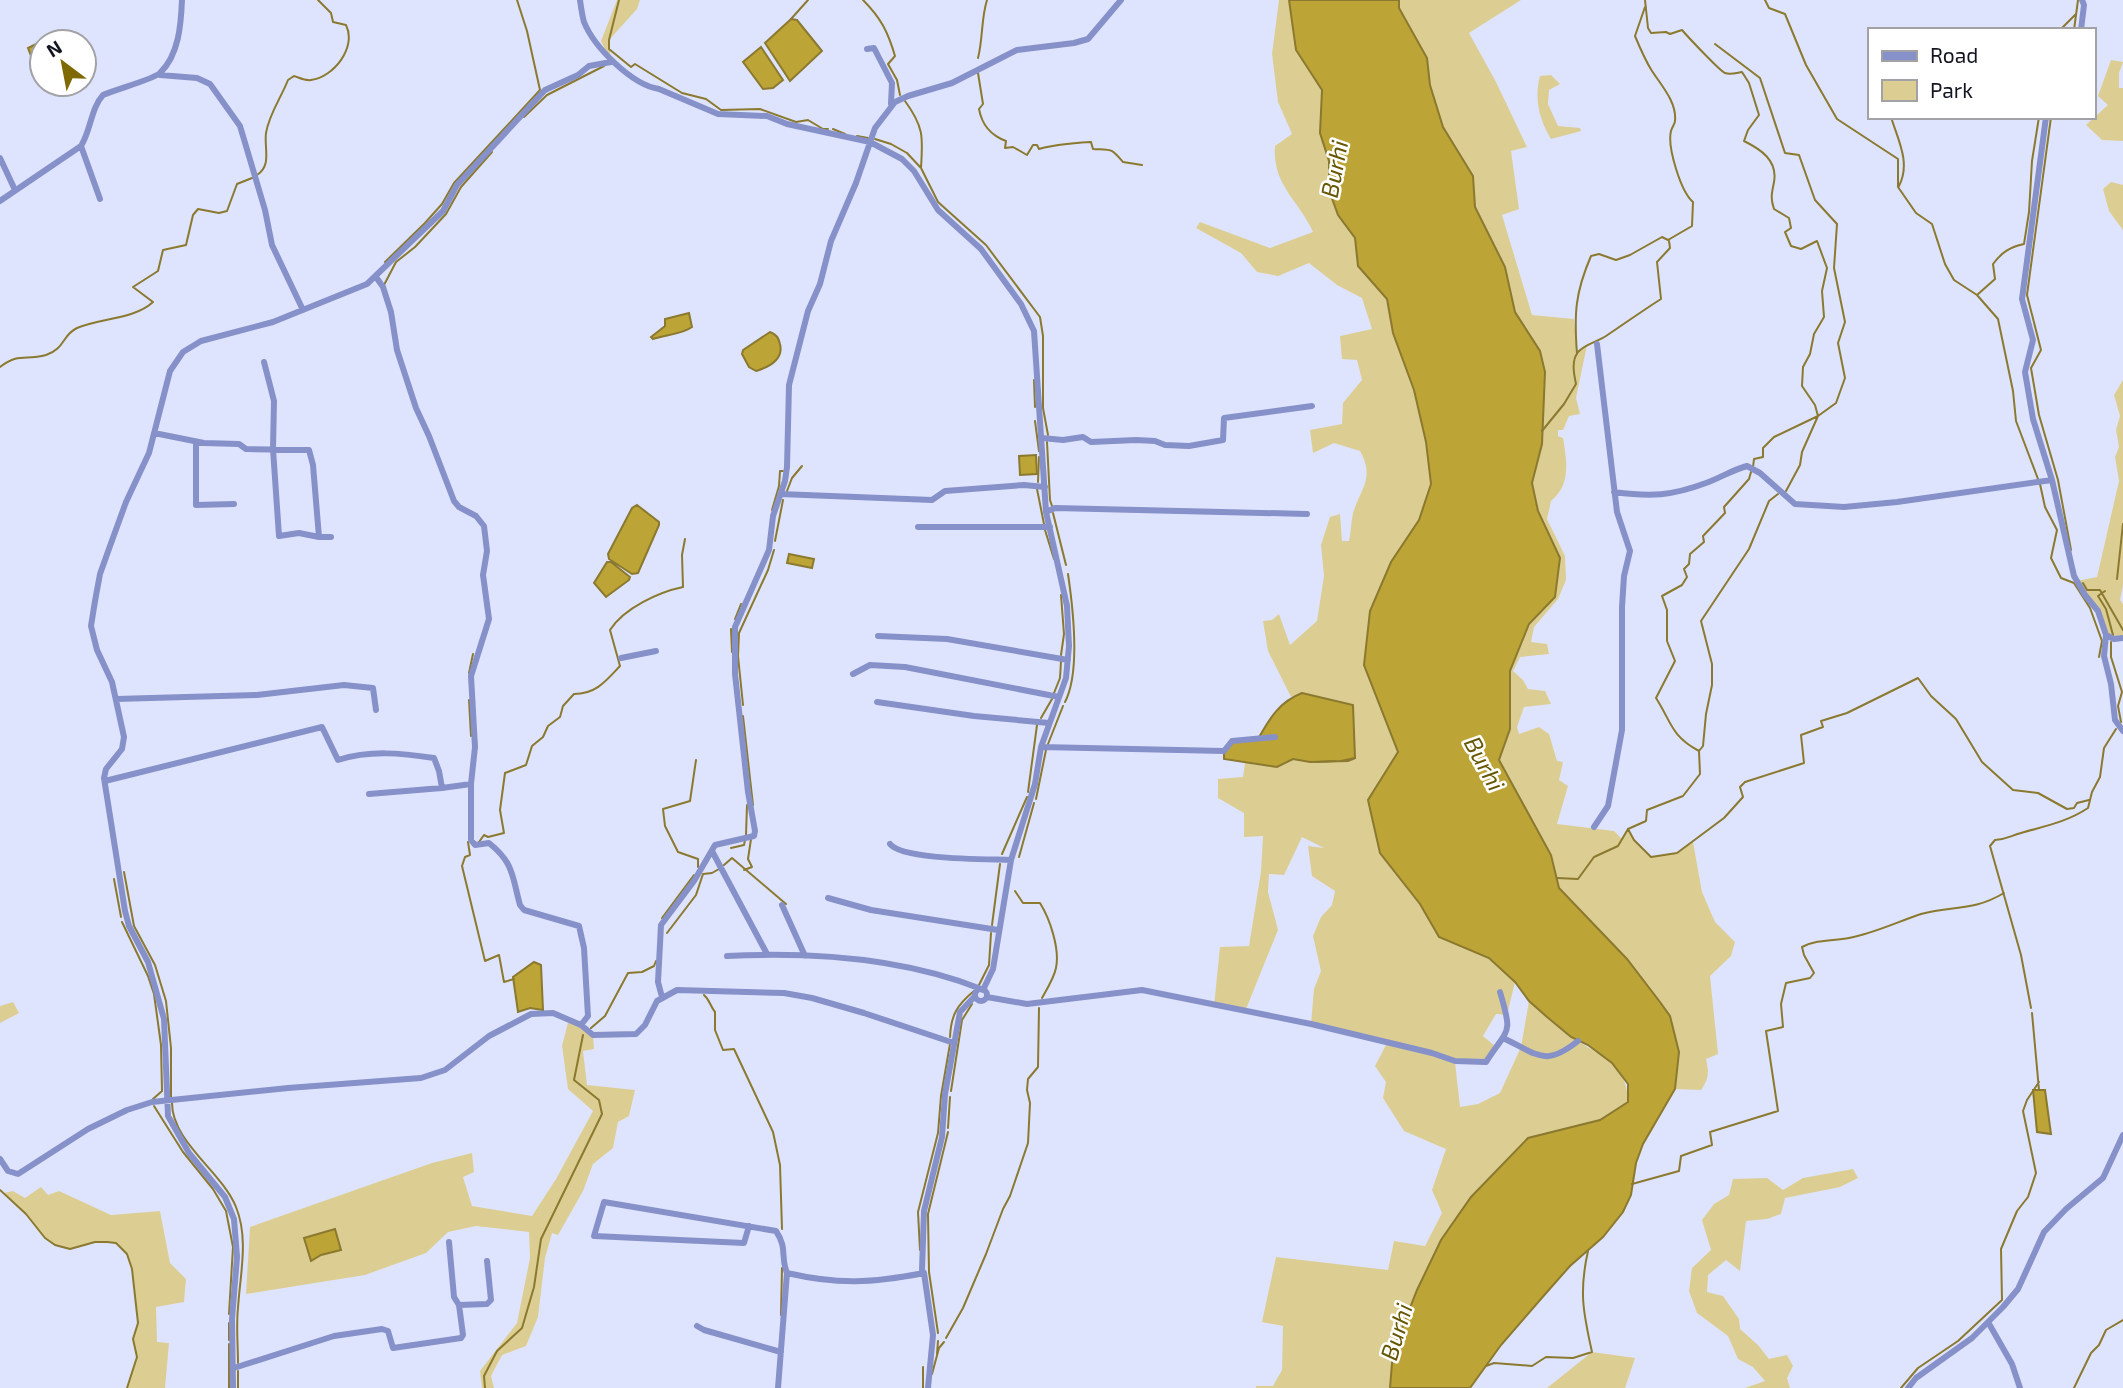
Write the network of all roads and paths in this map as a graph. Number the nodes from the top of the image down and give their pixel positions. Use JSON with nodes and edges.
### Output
{"nodes":[{"id":1,"x":182,"y":0,"type":"edge"},
{"id":2,"x":580,"y":0,"type":"edge"},
{"id":3,"x":1121,"y":0,"type":"edge"},
{"id":4,"x":2082,"y":0,"type":"edge"},
{"id":5,"x":2081,"y":28,"type":"edge"},
{"id":6,"x":867,"y":49,"type":"dead end"},
{"id":7,"x":611,"y":62,"type":"junction"},
{"id":8,"x":160,"y":75,"type":"junction"},
{"id":9,"x":890,"y":108,"type":"junction"},
{"id":10,"x":2046,"y":119,"type":"edge"},
{"id":11,"x":870,"y":142,"type":"junction"},
{"id":12,"x":81,"y":146,"type":"junction"},
{"id":13,"x":0,"y":158,"type":"edge"},
{"id":14,"x":15,"y":190,"type":"junction"},
{"id":15,"x":100,"y":199,"type":"dead end"},
{"id":16,"x":0,"y":201,"type":"edge"},
{"id":17,"x":376,"y":277,"type":"junction"},
{"id":18,"x":303,"y":310,"type":"junction"},
{"id":19,"x":1597,"y":344,"type":"dead end"},
{"id":20,"x":264,"y":362,"type":"dead end"},
{"id":21,"x":1312,"y":406,"type":"dead end"},
{"id":22,"x":154,"y":433,"type":"junction"},
{"id":23,"x":1042,"y":438,"type":"junction"},
{"id":24,"x":196,"y":442,"type":"junction"},
{"id":25,"x":273,"y":449,"type":"junction"},
{"id":26,"x":2052,"y":480,"type":"junction"},
{"id":27,"x":1045,"y":487,"type":"junction"},
{"id":28,"x":1614,"y":492,"type":"junction"},
{"id":29,"x":780,"y":494,"type":"junction"},
{"id":30,"x":234,"y":504,"type":"dead end"},
{"id":31,"x":1046,"y":512,"type":"junction"},
{"id":32,"x":1307,"y":514,"type":"dead end"},
{"id":33,"x":918,"y":527,"type":"dead end"},
{"id":34,"x":1050,"y":527,"type":"junction"},
{"id":35,"x":319,"y":537,"type":"junction"},
{"id":36,"x":331,"y":537,"type":"dead end"},
{"id":37,"x":2106,"y":635,"type":"junction"},
{"id":38,"x":878,"y":636,"type":"dead end"},
{"id":39,"x":2123,"y":638,"type":"edge"},
{"id":40,"x":656,"y":652,"type":"dead end"},
{"id":41,"x":621,"y":657,"type":"dead end"},
{"id":42,"x":1068,"y":660,"type":"junction"},
{"id":43,"x":853,"y":674,"type":"dead end"},
{"id":44,"x":1059,"y":697,"type":"junction"},
{"id":45,"x":116,"y":699,"type":"junction"},
{"id":46,"x":877,"y":702,"type":"dead end"},
{"id":47,"x":376,"y":710,"type":"dead end"},
{"id":48,"x":1049,"y":723,"type":"junction"},
{"id":49,"x":2123,"y":731,"type":"edge"},
{"id":50,"x":1275,"y":737,"type":"dead end"},
{"id":51,"x":1041,"y":747,"type":"junction"},
{"id":52,"x":105,"y":781,"type":"junction"},
{"id":53,"x":471,"y":784,"type":"junction"},
{"id":54,"x":442,"y":788,"type":"junction"},
{"id":55,"x":369,"y":794,"type":"dead end"},
{"id":56,"x":1594,"y":827,"type":"dead end"},
{"id":57,"x":890,"y":844,"type":"dead end"},
{"id":58,"x":712,"y":851,"type":"junction"},
{"id":59,"x":1011,"y":860,"type":"junction"},
{"id":60,"x":828,"y":898,"type":"dead end"},
{"id":61,"x":782,"y":905,"type":"dead end"},
{"id":62,"x":998,"y":930,"type":"junction"},
{"id":63,"x":767,"y":954,"type":"junction"},
{"id":64,"x":727,"y":956,"type":"dead end"},
{"id":65,"x":805,"y":956,"type":"junction"},
{"id":66,"x":984,"y":992,"type":"junction"},
{"id":67,"x":1500,"y":992,"type":"dead end"},
{"id":68,"x":662,"y":997,"type":"junction"},
{"id":69,"x":581,"y":1025,"type":"junction"},
{"id":70,"x":1505,"y":1039,"type":"junction"},
{"id":71,"x":1578,"y":1041,"type":"dead end"},
{"id":72,"x":954,"y":1043,"type":"junction"},
{"id":73,"x":166,"y":1101,"type":"junction"},
{"id":74,"x":2123,"y":1135,"type":"edge"},
{"id":75,"x":0,"y":1159,"type":"edge"},
{"id":76,"x":4,"y":1171,"type":"edge"},
{"id":77,"x":749,"y":1226,"type":"junction"},
{"id":78,"x":449,"y":1242,"type":"dead end"},
{"id":79,"x":487,"y":1261,"type":"dead end"},
{"id":80,"x":787,"y":1273,"type":"junction"},
{"id":81,"x":924,"y":1273,"type":"junction"},
{"id":82,"x":458,"y":1305,"type":"junction"},
{"id":83,"x":1988,"y":1322,"type":"junction"},
{"id":84,"x":697,"y":1326,"type":"dead end"},
{"id":85,"x":781,"y":1352,"type":"junction"},
{"id":86,"x":234,"y":1368,"type":"junction"},
{"id":87,"x":233,"y":1388,"type":"edge"},
{"id":88,"x":778,"y":1388,"type":"edge"},
{"id":89,"x":928,"y":1388,"type":"edge"},
{"id":90,"x":1908,"y":1388,"type":"edge"},
{"id":91,"x":2020,"y":1388,"type":"edge"}],
"edges":[{"from":1,"to":8,"type":"street"},
{"from":2,"to":7,"type":"street"},
{"from":3,"to":9,"type":"street"},
{"from":4,"to":5,"type":"street"},
{"from":6,"to":9,"type":"street"},
{"from":7,"to":11,"type":"street"},
{"from":7,"to":17,"type":"street"},
{"from":8,"to":12,"type":"street"},
{"from":8,"to":18,"type":"street"},
{"from":9,"to":11,"type":"street"},
{"from":10,"to":26,"type":"street"},
{"from":11,"to":23,"type":"street"},
{"from":11,"to":29,"type":"street"},
{"from":12,"to":14,"type":"street"},
{"from":12,"to":15,"type":"street"},
{"from":13,"to":14,"type":"street"},
{"from":14,"to":16,"type":"street"},
{"from":17,"to":18,"type":"street"},
{"from":17,"to":53,"type":"street"},
{"from":18,"to":22,"type":"street"},
{"from":19,"to":28,"type":"street"},
{"from":20,"to":25,"type":"street"},
{"from":21,"to":23,"type":"street"},
{"from":22,"to":24,"type":"street"},
{"from":22,"to":45,"type":"street"},
{"from":23,"to":27,"type":"street"},
{"from":24,"to":25,"type":"street"},
{"from":24,"to":30,"type":"street"},
{"from":25,"to":35,"type":"street"},
{"from":25,"to":35,"type":"street"},
{"from":26,"to":28,"type":"street"},
{"from":26,"to":37,"type":"street"},
{"from":27,"to":29,"type":"street"},
{"from":27,"to":31,"type":"street"},
{"from":28,"to":56,"type":"street"},
{"from":29,"to":58,"type":"street"},
{"from":31,"to":32,"type":"street"},
{"from":31,"to":34,"type":"street"},
{"from":33,"to":34,"type":"street"},
{"from":34,"to":42,"type":"street"},
{"from":35,"to":36,"type":"street"},
{"from":37,"to":39,"type":"street"},
{"from":37,"to":49,"type":"street"},
{"from":38,"to":42,"type":"street"},
{"from":40,"to":41,"type":"street"},
{"from":42,"to":44,"type":"street"},
{"from":43,"to":44,"type":"street"},
{"from":44,"to":48,"type":"street"},
{"from":45,"to":47,"type":"street"},
{"from":45,"to":52,"type":"street"},
{"from":46,"to":48,"type":"street"},
{"from":48,"to":51,"type":"street"},
{"from":50,"to":51,"type":"street"},
{"from":51,"to":59,"type":"street"},
{"from":52,"to":54,"type":"street"},
{"from":52,"to":73,"type":"street"},
{"from":53,"to":54,"type":"street"},
{"from":53,"to":69,"type":"street"},
{"from":54,"to":55,"type":"street"},
{"from":57,"to":59,"type":"street"},
{"from":58,"to":63,"type":"street"},
{"from":58,"to":68,"type":"street"},
{"from":59,"to":62,"type":"street"},
{"from":60,"to":62,"type":"street"},
{"from":61,"to":65,"type":"street"},
{"from":62,"to":66,"type":"street"},
{"from":63,"to":64,"type":"street"},
{"from":63,"to":65,"type":"street"},
{"from":65,"to":66,"type":"street"},
{"from":66,"to":70,"type":"street"},
{"from":66,"to":72,"type":"street"},
{"from":67,"to":70,"type":"street"},
{"from":68,"to":69,"type":"street"},
{"from":68,"to":72,"type":"street"},
{"from":69,"to":73,"type":"street"},
{"from":70,"to":71,"type":"street"},
{"from":72,"to":81,"type":"street"},
{"from":73,"to":76,"type":"street"},
{"from":73,"to":86,"type":"street"},
{"from":74,"to":83,"type":"street"},
{"from":75,"to":76,"type":"street"},
{"from":77,"to":77,"type":"street"},
{"from":77,"to":80,"type":"street"},
{"from":78,"to":82,"type":"street"},
{"from":79,"to":82,"type":"street"},
{"from":80,"to":81,"type":"street"},
{"from":80,"to":85,"type":"street"},
{"from":81,"to":89,"type":"street"},
{"from":82,"to":86,"type":"street"},
{"from":83,"to":90,"type":"street"},
{"from":83,"to":91,"type":"street"},
{"from":84,"to":85,"type":"street"},
{"from":85,"to":88,"type":"street"},
{"from":86,"to":87,"type":"street"}]}
